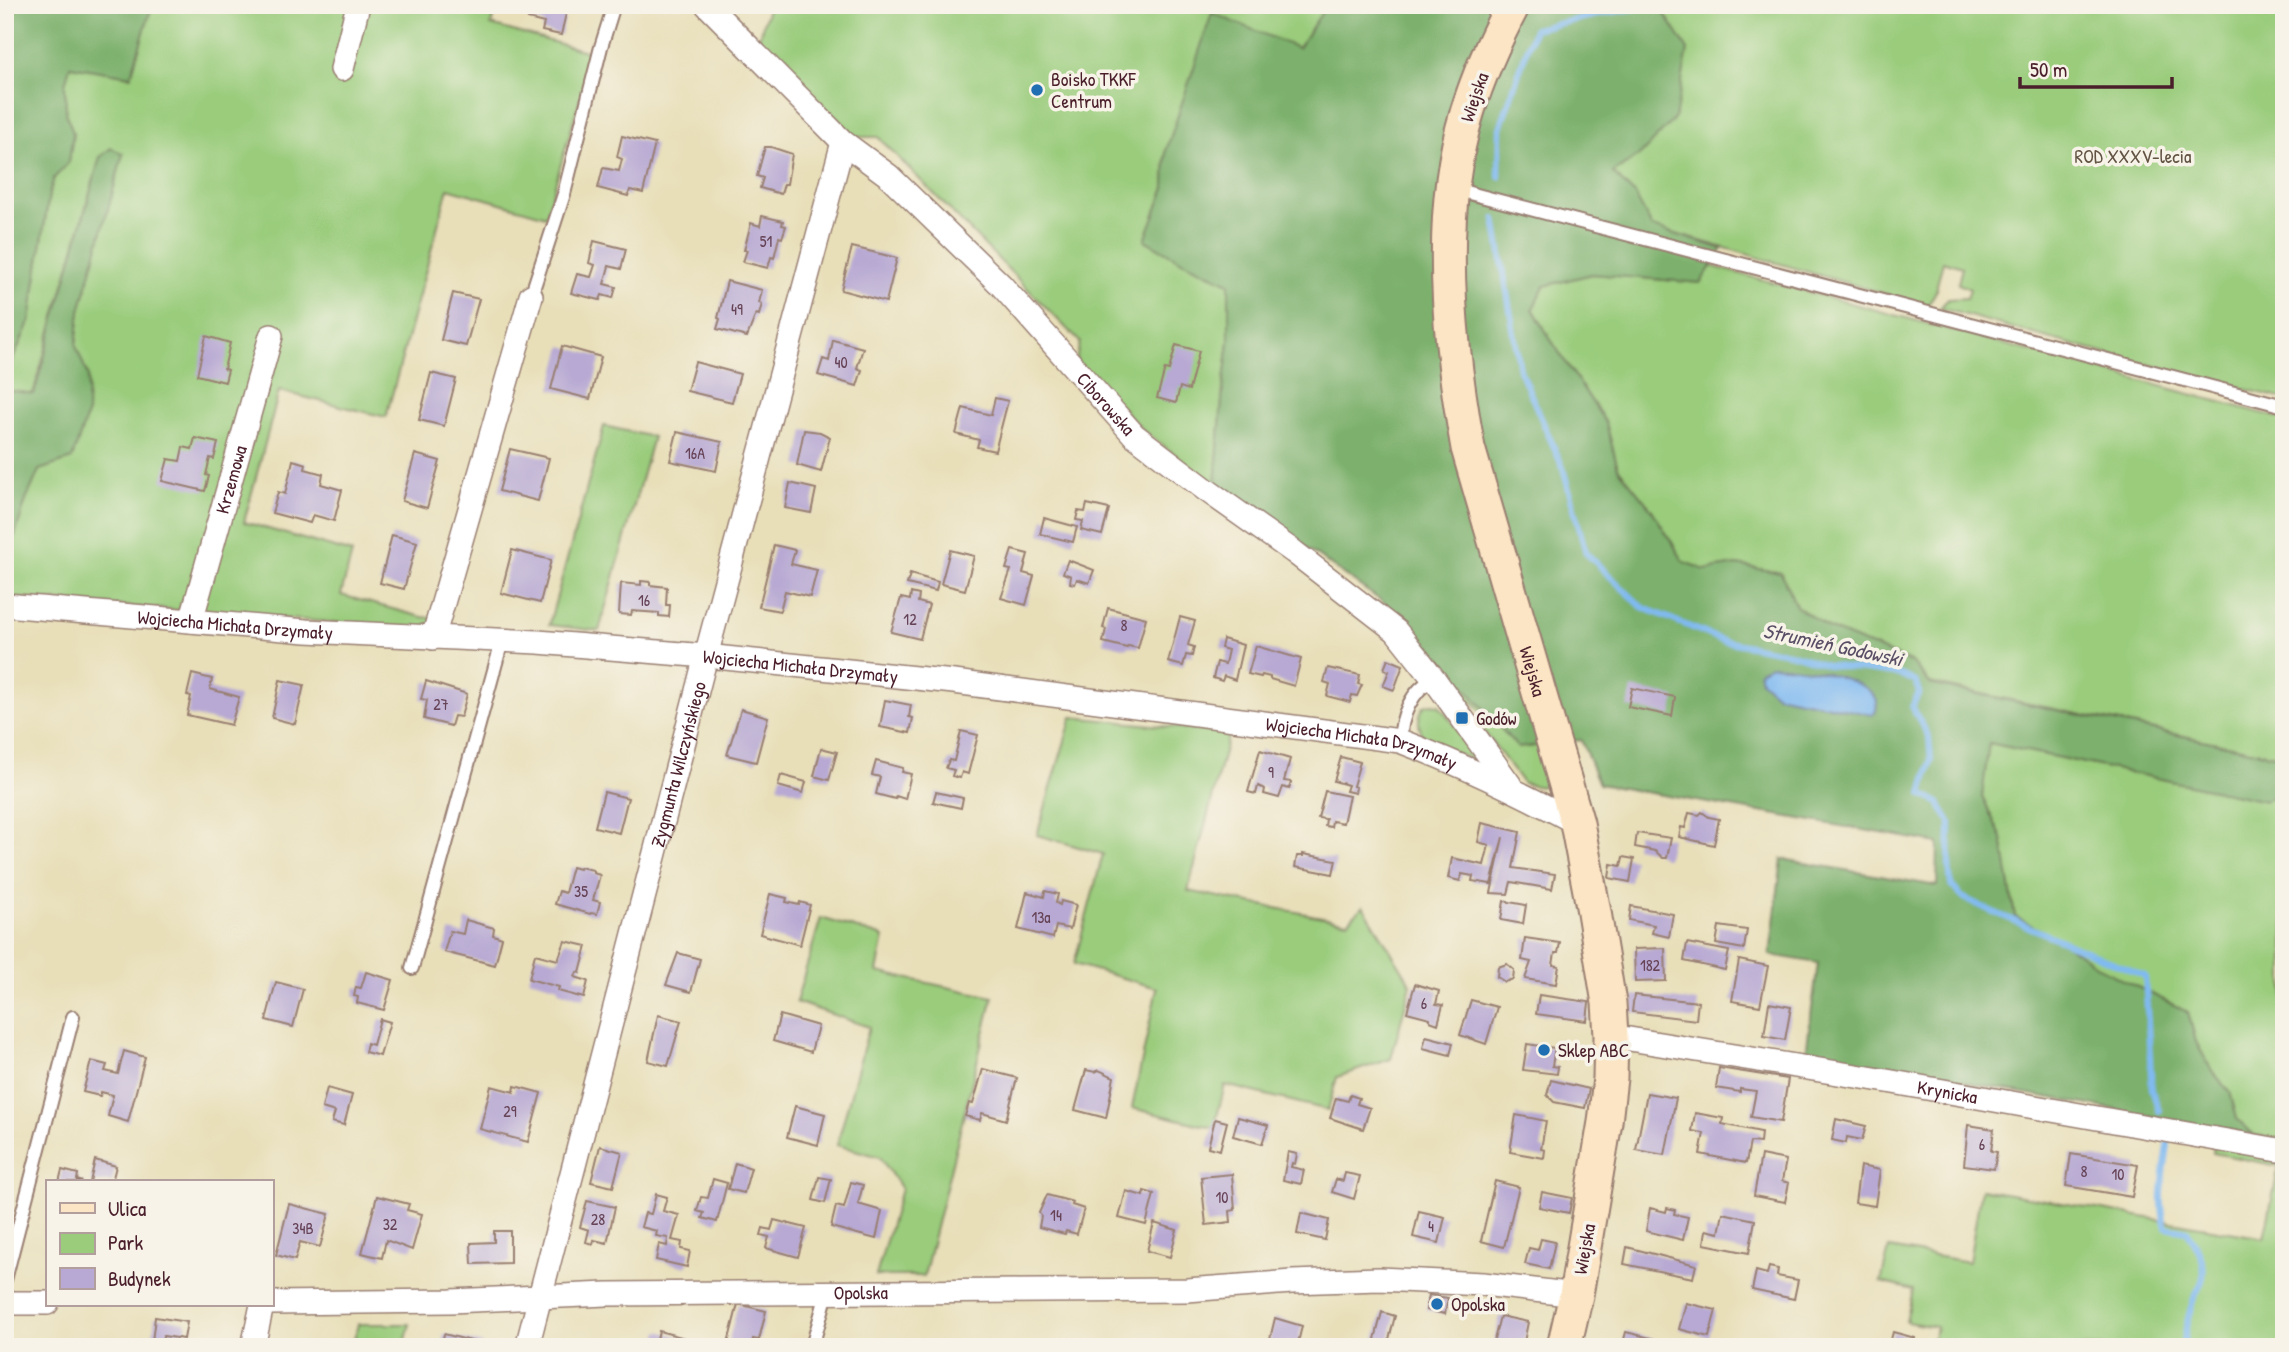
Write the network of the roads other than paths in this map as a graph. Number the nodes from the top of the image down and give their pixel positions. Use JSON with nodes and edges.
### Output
{"nodes":[{"id":1,"x":359,"y":5,"type":"edge"},
{"id":2,"x":614,"y":5,"type":"edge"},
{"id":3,"x":707,"y":5,"type":"edge"},
{"id":4,"x":1513,"y":5,"type":"edge"},
{"id":5,"x":342,"y":69,"type":"dead end"},
{"id":6,"x":843,"y":142,"type":"junction"},
{"id":7,"x":1452,"y":189,"type":"junction"},
{"id":8,"x":531,"y":296,"type":"joint"},
{"id":9,"x":271,"y":336,"type":"dead end"},
{"id":10,"x":2284,"y":406,"type":"edge"},
{"id":11,"x":5,"y":605,"type":"edge"},
{"id":12,"x":191,"y":621,"type":"junction"},
{"id":13,"x":433,"y":638,"type":"junction"},
{"id":14,"x":502,"y":641,"type":"junction"},
{"id":15,"x":706,"y":656,"type":"junction"},
{"id":16,"x":1434,"y":679,"type":"junction"},
{"id":17,"x":1400,"y":741,"type":"junction"},
{"id":18,"x":1512,"y":788,"type":"junction"},
{"id":19,"x":1577,"y":823,"type":"junction"},
{"id":20,"x":412,"y":968,"type":"dead end"},
{"id":21,"x":74,"y":1017,"type":"dead end"},
{"id":22,"x":1611,"y":1036,"type":"junction"},
{"id":23,"x":2284,"y":1151,"type":"edge"},
{"id":24,"x":5,"y":1280,"type":"edge"},
{"id":25,"x":827,"y":1293,"type":"junction"},
{"id":26,"x":540,"y":1296,"type":"junction"},
{"id":27,"x":1576,"y":1296,"type":"junction"},
{"id":28,"x":5,"y":1303,"type":"edge"},
{"id":29,"x":46,"y":1303,"type":"edge"},
{"id":30,"x":273,"y":1303,"type":"edge"},
{"id":31,"x":262,"y":1306,"type":"edge"},
{"id":32,"x":253,"y":1347,"type":"edge"},
{"id":33,"x":527,"y":1347,"type":"edge"},
{"id":34,"x":812,"y":1347,"type":"edge"},
{"id":35,"x":1564,"y":1347,"type":"edge"}],
"edges":[{"from":1,"to":5,"type":"street"},
{"from":2,"to":8,"type":"lane"},
{"from":3,"to":6,"type":"street","name":"Ciborowska"},
{"from":4,"to":7,"type":"street","name":"Wiejska"},
{"from":6,"to":15,"type":"street","name":"Zygmunta Wilczyńskiego"},
{"from":6,"to":16,"type":"street","name":"Ciborowska"},
{"from":7,"to":10,"type":"lane"},
{"from":7,"to":19,"type":"street","name":"Wiejska"},
{"from":8,"to":13,"type":"street"},
{"from":9,"to":12,"type":"street","name":"Krzemowa"},
{"from":11,"to":12,"type":"street","name":"Wojciecha Michała Drzymały"},
{"from":12,"to":13,"type":"street","name":"Wojciecha Michała Drzymały"},
{"from":13,"to":14,"type":"street","name":"Wojciecha Michała Drzymały"},
{"from":14,"to":15,"type":"street","name":"Wojciecha Michała Drzymały"},
{"from":14,"to":20,"type":"lane"},
{"from":15,"to":17,"type":"street","name":"Wojciecha Michała Drzymały"},
{"from":15,"to":26,"type":"street","name":"Zygmunta Wilczyńskiego"},
{"from":16,"to":17,"type":"lane"},
{"from":16,"to":18,"type":"street","name":"Ciborowska"},
{"from":17,"to":18,"type":"street","name":"Wojciecha Michała Drzymały"},
{"from":18,"to":19,"type":"street","name":"Wojciecha Michała Drzymały"},
{"from":19,"to":22,"type":"street","name":"Wiejska"},
{"from":21,"to":24,"type":"lane"},
{"from":22,"to":23,"type":"street","name":"Krynicka"},
{"from":22,"to":27,"type":"street","name":"Wiejska"},
{"from":25,"to":26,"type":"street","name":"Opolska"},
{"from":25,"to":27,"type":"street","name":"Opolska"},
{"from":25,"to":34,"type":"lane"},
{"from":26,"to":30,"type":"street","name":"Opolska"},
{"from":26,"to":33,"type":"street","name":"Zygmunta Wilczyńskiego"},
{"from":27,"to":35,"type":"street","name":"Wiejska"},
{"from":28,"to":29,"type":"street"},
{"from":31,"to":32,"type":"street"}]}
